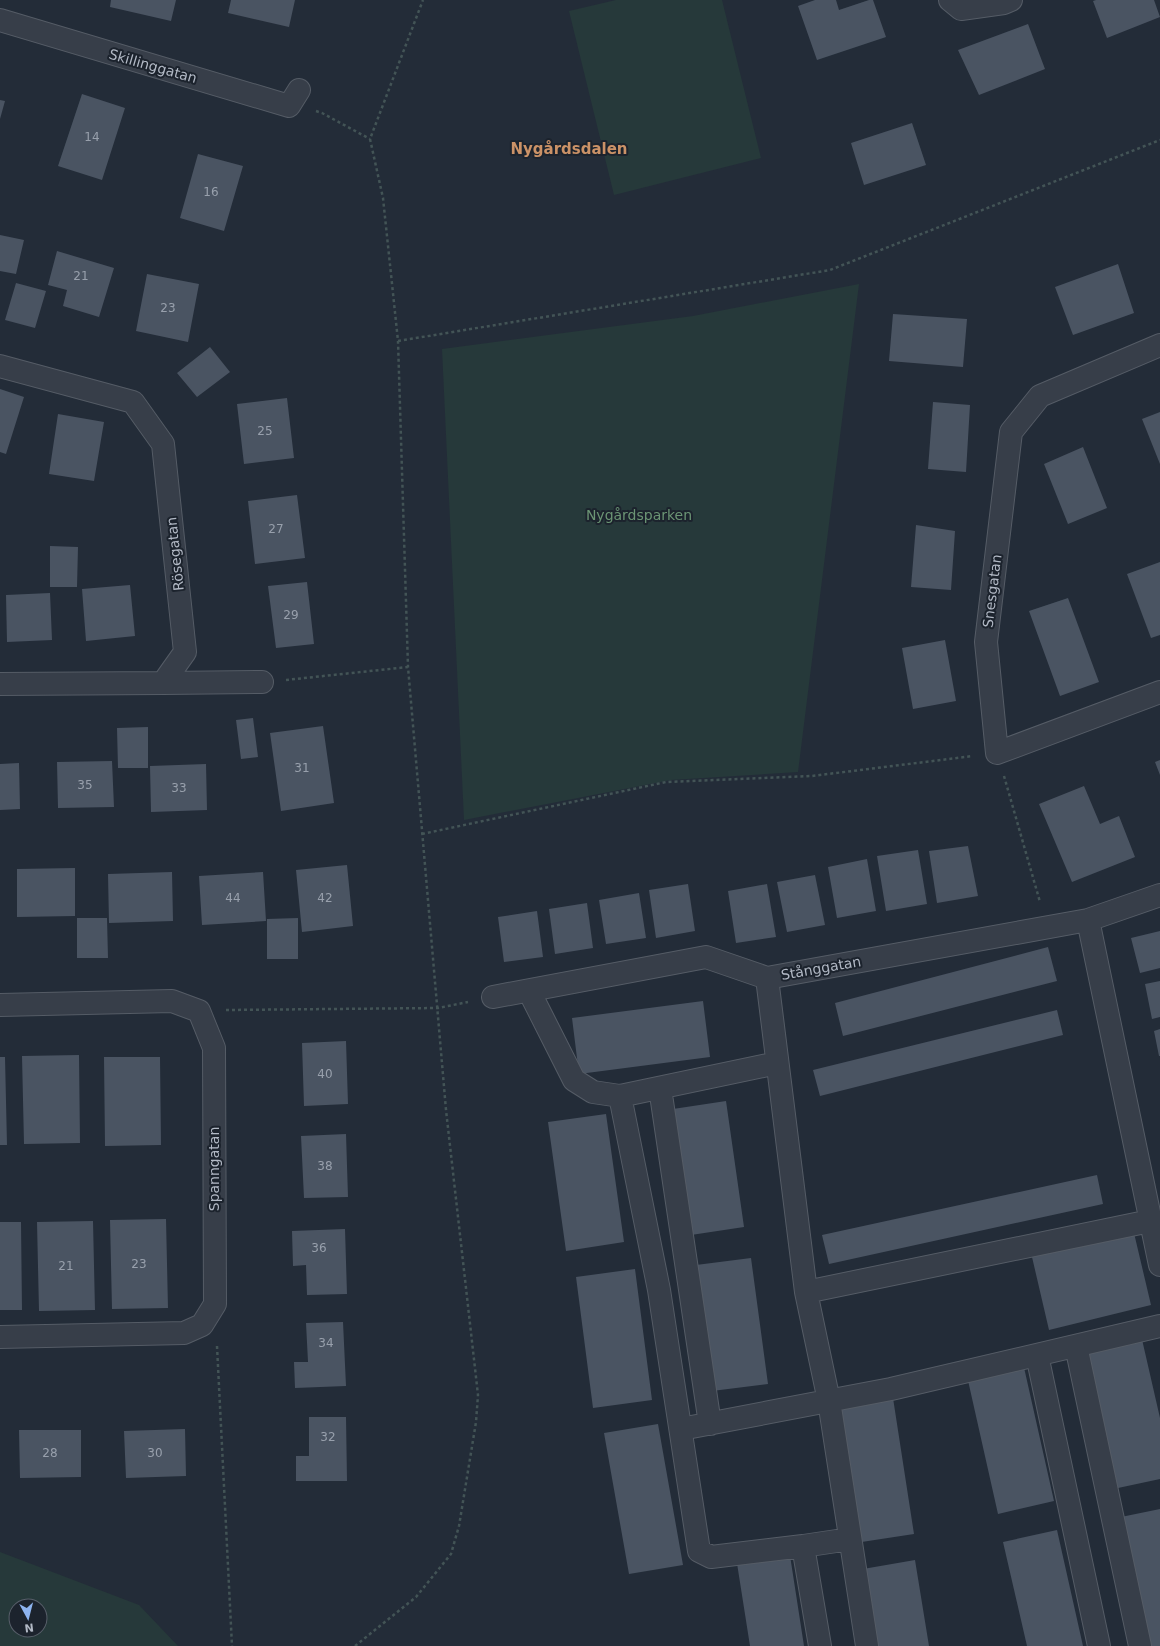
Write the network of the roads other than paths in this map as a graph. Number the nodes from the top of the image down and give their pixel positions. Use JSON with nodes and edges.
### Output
{"nodes":[{"id":1,"x":950,"y":0,"type":"edge"},
{"id":2,"x":1011,"y":0,"type":"edge"},
{"id":3,"x":0,"y":20,"type":"edge"},
{"id":4,"x":294,"y":98,"type":"road end"},
{"id":5,"x":1160,"y":345,"type":"edge"},
{"id":6,"x":0,"y":366,"type":"edge"},
{"id":7,"x":262,"y":682,"type":"road end"},
{"id":8,"x":163,"y":683,"type":"junction"},
{"id":9,"x":0,"y":684,"type":"edge"},
{"id":10,"x":1160,"y":692,"type":"edge"},
{"id":11,"x":1160,"y":895,"type":"edge"},
{"id":12,"x":1088,"y":920,"type":"junction"},
{"id":13,"x":767,"y":978,"type":"junction"},
{"id":14,"x":529,"y":990,"type":"junction"},
{"id":15,"x":493,"y":997,"type":"road end"},
{"id":16,"x":0,"y":1005,"type":"edge"},
{"id":17,"x":777,"y":1063,"type":"junction"},
{"id":18,"x":660,"y":1088,"type":"junction"},
{"id":19,"x":620,"y":1096,"type":"junction"},
{"id":20,"x":1150,"y":1221,"type":"junction"},
{"id":21,"x":1160,"y":1265,"type":"edge"},
{"id":22,"x":806,"y":1292,"type":"junction"},
{"id":23,"x":1160,"y":1326,"type":"edge"},
{"id":24,"x":0,"y":1337,"type":"edge"},
{"id":25,"x":1076,"y":1346,"type":"junction"},
{"id":26,"x":1036,"y":1355,"type":"junction"},
{"id":27,"x":829,"y":1402,"type":"junction"},
{"id":28,"x":710,"y":1424,"type":"junction"},
{"id":29,"x":681,"y":1428,"type":"junction"},
{"id":30,"x":850,"y":1539,"type":"junction"},
{"id":31,"x":803,"y":1546,"type":"junction"},
{"id":32,"x":820,"y":1646,"type":"edge"},
{"id":33,"x":867,"y":1646,"type":"edge"},
{"id":34,"x":1098,"y":1646,"type":"edge"},
{"id":35,"x":1140,"y":1646,"type":"edge"}],
"edges":[{"from":1,"to":2,"type":"street"},
{"from":3,"to":4,"type":"street","name":"Skillinggatan"},
{"from":5,"to":10,"type":"street","name":"Snesgatan"},
{"from":6,"to":8,"type":"street","name":"Rösegatan"},
{"from":7,"to":8,"type":"street"},
{"from":8,"to":9,"type":"street"},
{"from":11,"to":12,"type":"street","name":"Stånggatan"},
{"from":12,"to":13,"type":"street","name":"Stånggatan"},
{"from":12,"to":20,"type":"street"},
{"from":13,"to":14,"type":"street"},
{"from":13,"to":17,"type":"street","name":"Stånggatan"},
{"from":14,"to":15,"type":"street"},
{"from":14,"to":19,"type":"street"},
{"from":16,"to":24,"type":"street","name":"Spanngatan"},
{"from":17,"to":18,"type":"street"},
{"from":17,"to":22,"type":"street","name":"Stånggatan"},
{"from":18,"to":19,"type":"street"},
{"from":18,"to":28,"type":"street"},
{"from":19,"to":29,"type":"street"},
{"from":20,"to":21,"type":"street"},
{"from":20,"to":22,"type":"street"},
{"from":22,"to":27,"type":"street","name":"Stånggatan"},
{"from":23,"to":25,"type":"street"},
{"from":25,"to":26,"type":"street"},
{"from":25,"to":35,"type":"street"},
{"from":26,"to":27,"type":"street"},
{"from":26,"to":34,"type":"street"},
{"from":27,"to":28,"type":"street"},
{"from":27,"to":30,"type":"street","name":"Stånggatan"},
{"from":28,"to":29,"type":"street"},
{"from":29,"to":31,"type":"street"},
{"from":30,"to":31,"type":"street"},
{"from":30,"to":33,"type":"street","name":"Stånggatan"},
{"from":31,"to":32,"type":"street"}]}
